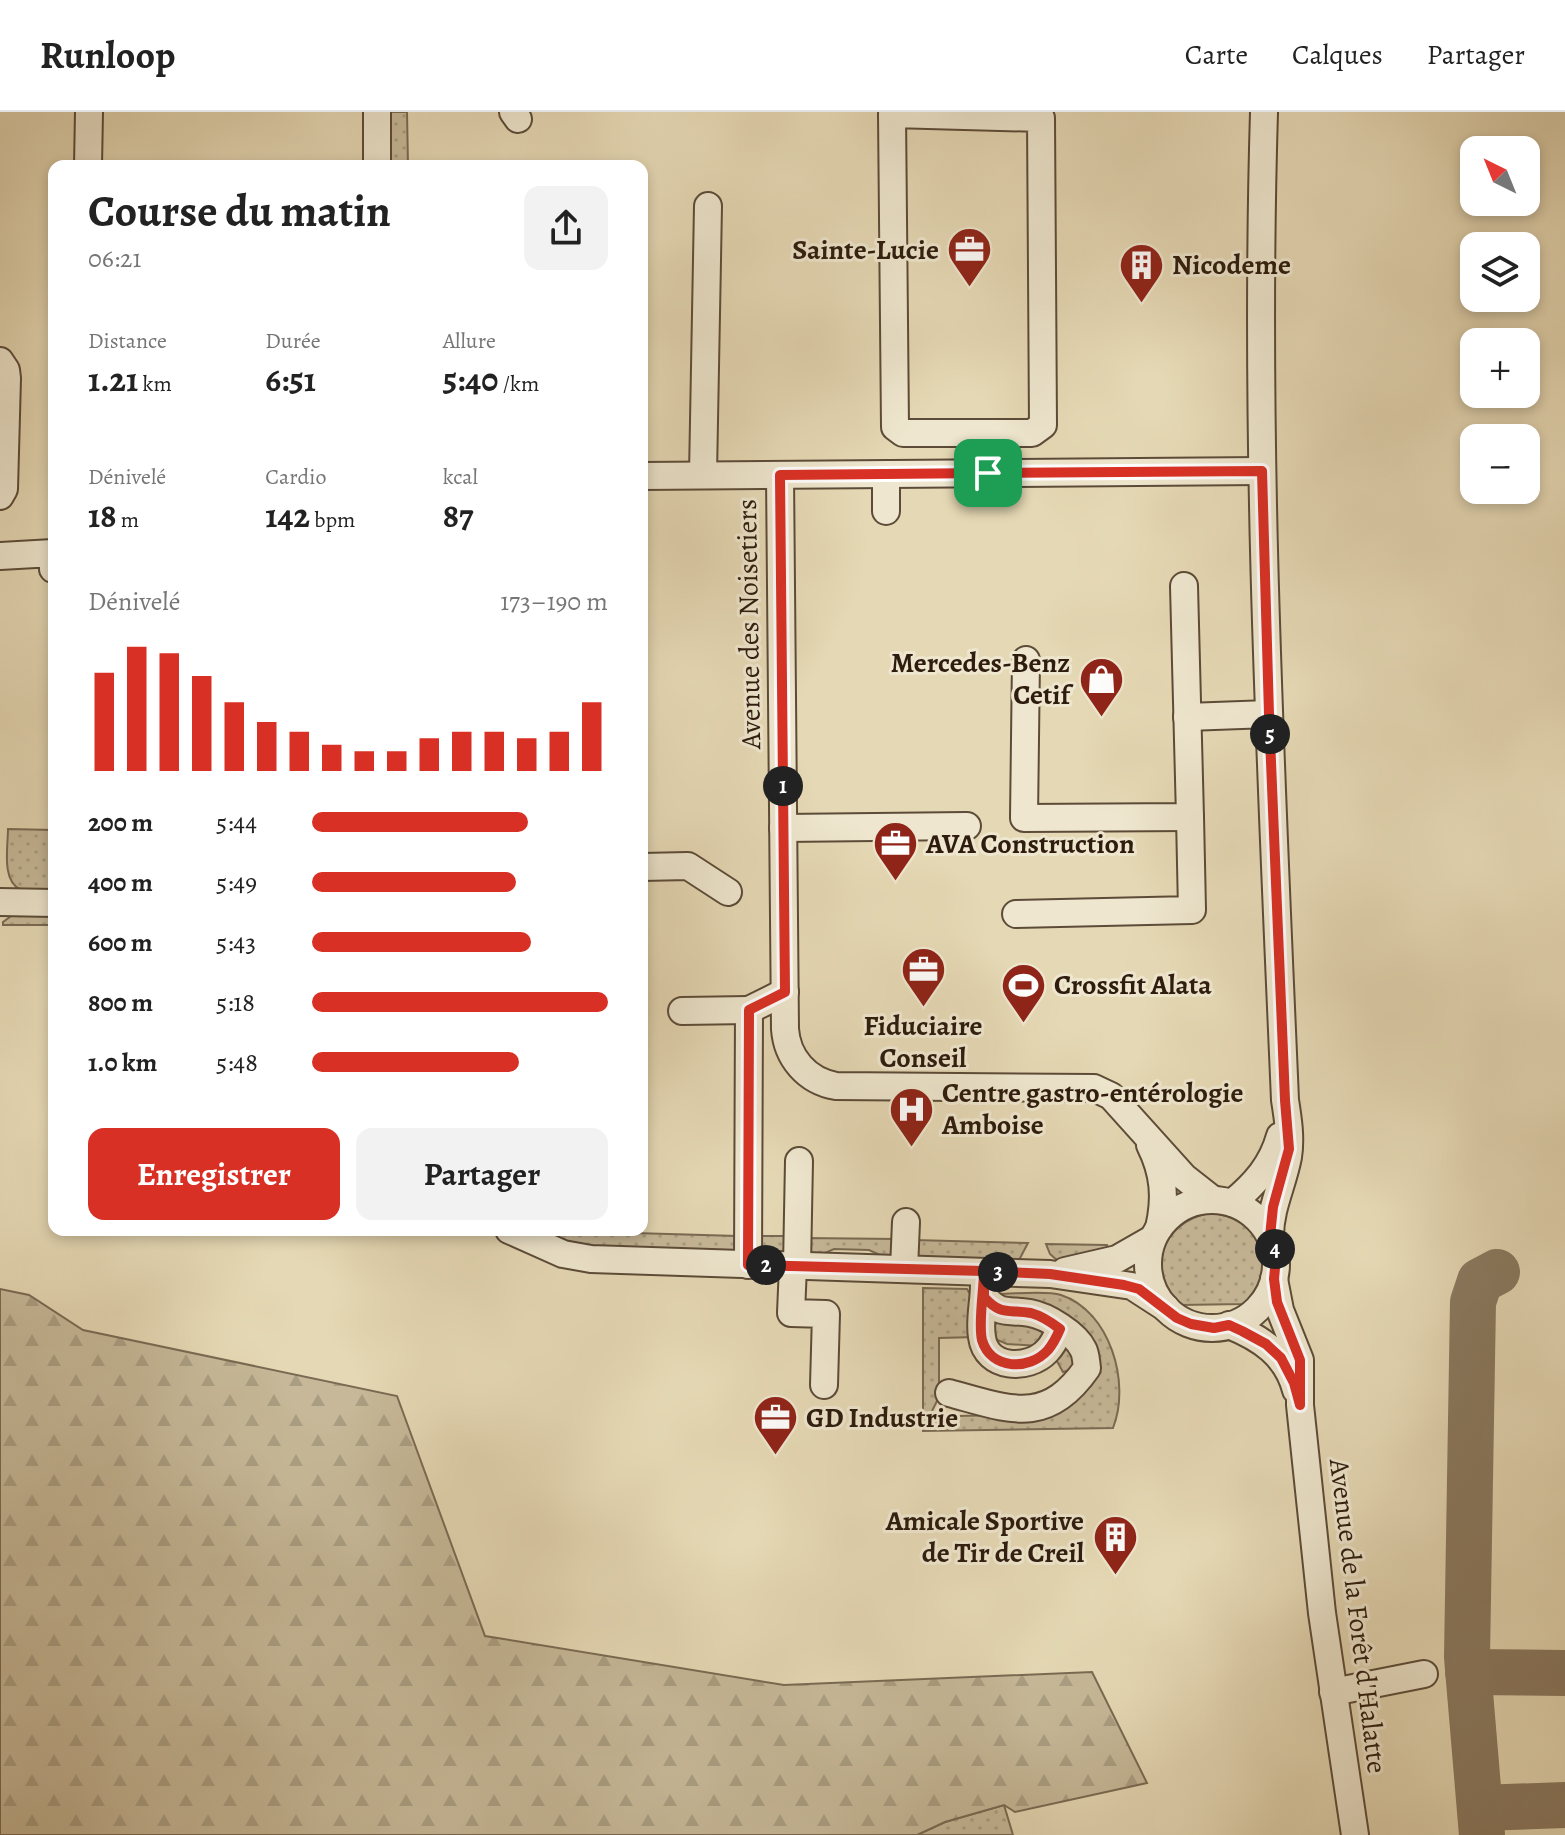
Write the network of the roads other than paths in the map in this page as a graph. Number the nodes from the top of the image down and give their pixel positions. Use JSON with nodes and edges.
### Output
{"nodes":[{"id":1,"x":89,"y":112,"type":"edge"},
{"id":2,"x":377,"y":112,"type":"edge"},
{"id":3,"x":1264,"y":112,"type":"edge"},
{"id":4,"x":88,"y":160,"type":"edge"},
{"id":5,"x":377,"y":160,"type":"edge"},
{"id":6,"x":708,"y":206,"type":"dead end"},
{"id":7,"x":0,"y":361,"type":"edge"},
{"id":8,"x":989,"y":435,"type":"junction"},
{"id":9,"x":1262,"y":471,"type":"junction"},
{"id":10,"x":988,"y":473,"type":"junction"},
{"id":11,"x":886,"y":474,"type":"junction"},
{"id":12,"x":703,"y":475,"type":"junction"},
{"id":13,"x":780,"y":475,"type":"junction"},
{"id":14,"x":648,"y":476,"type":"edge"},
{"id":15,"x":0,"y":496,"type":"edge"},
{"id":16,"x":886,"y":511,"type":"dead end"},
{"id":17,"x":48,"y":553,"type":"edge"},
{"id":18,"x":0,"y":556,"type":"edge"},
{"id":19,"x":1184,"y":586,"type":"dead end"},
{"id":20,"x":1026,"y":660,"type":"dead end"},
{"id":21,"x":1269,"y":714,"type":"junction"},
{"id":22,"x":1187,"y":717,"type":"junction"},
{"id":23,"x":1190,"y":817,"type":"junction"},
{"id":24,"x":967,"y":826,"type":"dead end"},
{"id":25,"x":783,"y":828,"type":"junction"},
{"id":26,"x":648,"y":867,"type":"edge"},
{"id":27,"x":728,"y":892,"type":"dead end"},
{"id":28,"x":0,"y":902,"type":"edge"},
{"id":29,"x":48,"y":903,"type":"edge"},
{"id":30,"x":1016,"y":914,"type":"dead end"},
{"id":31,"x":785,"y":992,"type":"junction"},
{"id":32,"x":749,"y":1010,"type":"junction"},
{"id":33,"x":682,"y":1011,"type":"dead end"},
{"id":34,"x":1285,"y":1100,"type":"junction"},
{"id":35,"x":1147,"y":1139,"type":"junction"},
{"id":36,"x":799,"y":1161,"type":"dead end"},
{"id":37,"x":1222,"y":1201,"type":"junction"},
{"id":38,"x":906,"y":1222,"type":"dead end"},
{"id":39,"x":1156,"y":1234,"type":"junction"},
{"id":40,"x":522,"y":1236,"type":"edge"},
{"id":41,"x":1270,"y":1236,"type":"junction"},
{"id":42,"x":748,"y":1265,"type":"junction"},
{"id":43,"x":795,"y":1266,"type":"junction"},
{"id":44,"x":904,"y":1269,"type":"junction"},
{"id":45,"x":1050,"y":1274,"type":"junction"},
{"id":46,"x":1274,"y":1279,"type":"junction"},
{"id":47,"x":984,"y":1284,"type":"junction"},
{"id":48,"x":1166,"y":1308,"type":"junction"},
{"id":49,"x":1229,"y":1325,"type":"junction"},
{"id":50,"x":1060,"y":1329,"type":"junction"},
{"id":51,"x":824,"y":1385,"type":"dead end"},
{"id":52,"x":949,"y":1393,"type":"dead end"},
{"id":53,"x":1300,"y":1405,"type":"junction"},
{"id":54,"x":1424,"y":1674,"type":"dead end"},
{"id":55,"x":1333,"y":1692,"type":"junction"},
{"id":56,"x":1355,"y":1835,"type":"edge"}],
"edges":[{"from":1,"to":4,"type":"street"},
{"from":2,"to":5,"type":"street"},
{"from":3,"to":9,"type":"street"},
{"from":6,"to":12,"type":"street"},
{"from":7,"to":15,"type":"street"},
{"from":8,"to":8,"type":"street"},
{"from":8,"to":10,"type":"street"},
{"from":9,"to":10,"type":"street"},
{"from":9,"to":21,"type":"street"},
{"from":10,"to":11,"type":"street"},
{"from":11,"to":13,"type":"street"},
{"from":11,"to":16,"type":"street"},
{"from":12,"to":13,"type":"street"},
{"from":12,"to":14,"type":"street"},
{"from":13,"to":25,"type":"street","name":"Avenue des Noisetiers"},
{"from":17,"to":18,"type":"street"},
{"from":19,"to":22,"type":"street"},
{"from":20,"to":23,"type":"street"},
{"from":21,"to":22,"type":"street"},
{"from":21,"to":34,"type":"street"},
{"from":22,"to":23,"type":"street"},
{"from":23,"to":30,"type":"street"},
{"from":24,"to":25,"type":"street"},
{"from":25,"to":31,"type":"street","name":"Avenue des Noisetiers"},
{"from":26,"to":27,"type":"street"},
{"from":28,"to":29,"type":"street"},
{"from":31,"to":32,"type":"street"},
{"from":31,"to":35,"type":"street","name":"Avenue des Noisetiers"},
{"from":32,"to":33,"type":"street"},
{"from":32,"to":42,"type":"street"},
{"from":34,"to":37,"type":"street"},
{"from":34,"to":41,"type":"street"},
{"from":35,"to":37,"type":"street","name":"Avenue des Noisetiers"},
{"from":35,"to":39,"type":"street","name":"Avenue des Noisetiers"},
{"from":36,"to":43,"type":"street"},
{"from":37,"to":39,"type":"street"},
{"from":37,"to":41,"type":"street"},
{"from":38,"to":44,"type":"street"},
{"from":39,"to":45,"type":"street"},
{"from":39,"to":48,"type":"street"},
{"from":40,"to":42,"type":"street"},
{"from":41,"to":46,"type":"street"},
{"from":42,"to":43,"type":"street"},
{"from":43,"to":44,"type":"street"},
{"from":43,"to":51,"type":"street"},
{"from":44,"to":47,"type":"street"},
{"from":45,"to":47,"type":"street"},
{"from":45,"to":48,"type":"street"},
{"from":46,"to":49,"type":"street"},
{"from":46,"to":53,"type":"street","name":"Avenue de la Forêt d'Halatte"},
{"from":47,"to":50,"type":"street"},
{"from":47,"to":50,"type":"street"},
{"from":48,"to":49,"type":"street"},
{"from":49,"to":53,"type":"street","name":"Avenue de la Forêt d'Halatte"},
{"from":50,"to":52,"type":"street"},
{"from":53,"to":55,"type":"street","name":"Avenue de la Forêt d'Halatte"},
{"from":54,"to":55,"type":"street"},
{"from":55,"to":56,"type":"street","name":"Avenue de la Forêt d'Halatte"}]}
